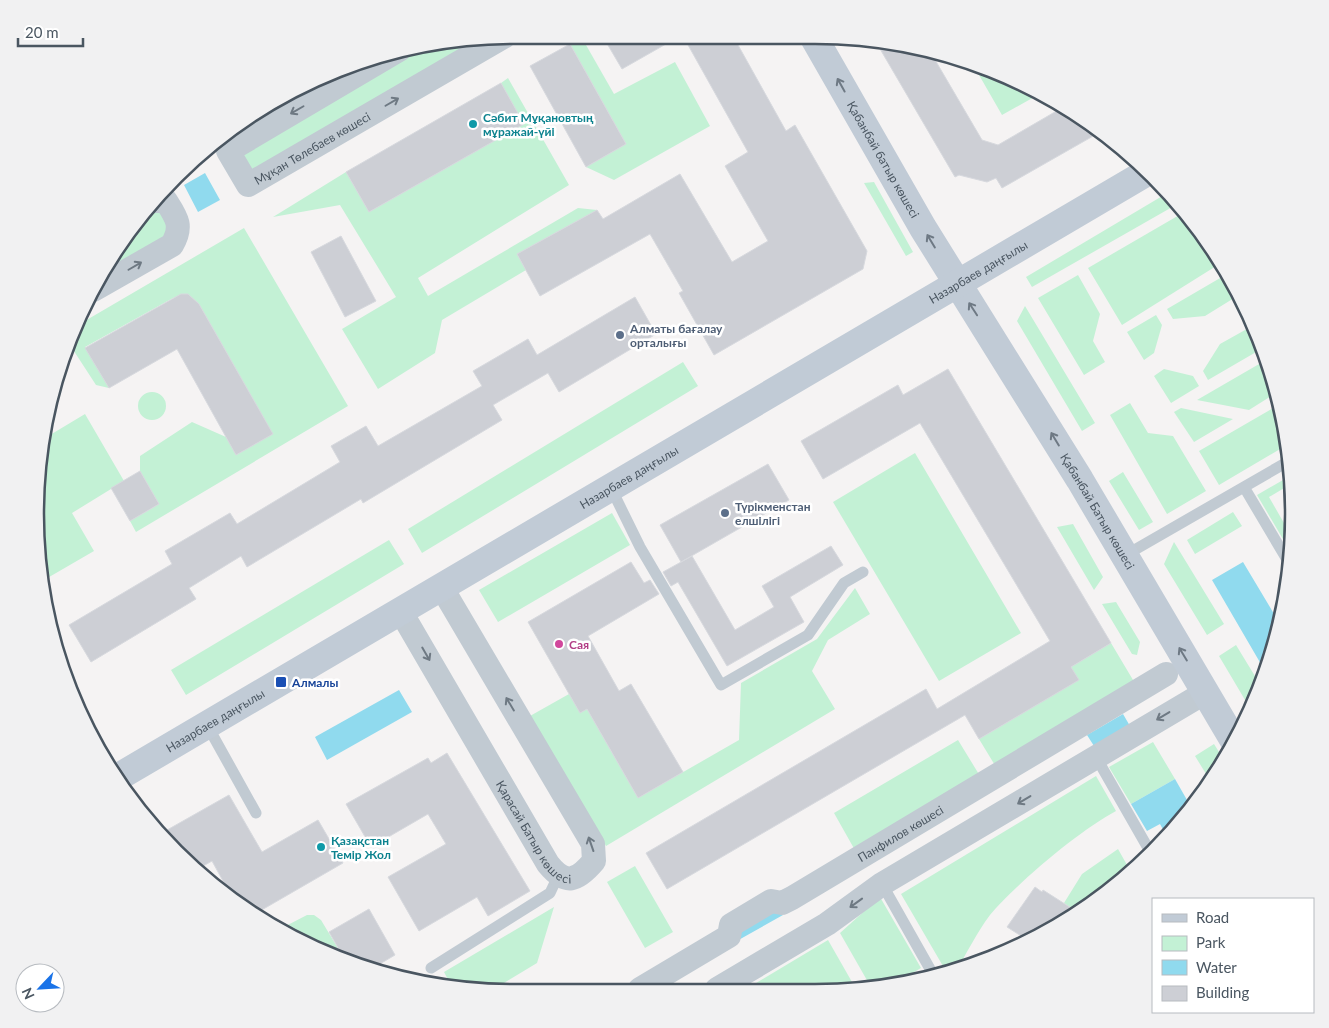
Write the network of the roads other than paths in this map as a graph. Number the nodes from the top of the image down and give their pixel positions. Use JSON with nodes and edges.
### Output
{"nodes":[{"id":1,"x":818,"y":44,"type":"edge"},
{"id":2,"x":490,"y":45,"type":"edge"},
{"id":3,"x":373,"y":66,"type":"edge"},
{"id":4,"x":1142,"y":175,"type":"edge"},
{"id":5,"x":163,"y":201,"type":"edge"},
{"id":6,"x":105,"y":283,"type":"edge"},
{"id":7,"x":956,"y":283,"type":"junction"},
{"id":8,"x":1282,"y":465,"type":"edge"},
{"id":9,"x":1244,"y":487,"type":"junction"},
{"id":10,"x":611,"y":488,"type":"junction"},
{"id":11,"x":1283,"y":553,"type":"edge"},
{"id":12,"x":1124,"y":556,"type":"junction"},
{"id":13,"x":863,"y":572,"type":"dead end"},
{"id":14,"x":442,"y":588,"type":"junction"},
{"id":15,"x":401,"y":612,"type":"junction"},
{"id":16,"x":1166,"y":674,"type":"dead end"},
{"id":17,"x":1206,"y":692,"type":"junction"},
{"id":18,"x":207,"y":725,"type":"junction"},
{"id":19,"x":1230,"y":734,"type":"edge"},
{"id":20,"x":1096,"y":757,"type":"junction"},
{"id":21,"x":123,"y":775,"type":"edge"},
{"id":22,"x":256,"y":813,"type":"dead end"},
{"id":23,"x":1148,"y":847,"type":"edge"},
{"id":24,"x":558,"y":876,"type":"junction"},
{"id":25,"x":882,"y":884,"type":"junction"},
{"id":26,"x":431,"y":968,"type":"dead end"},
{"id":27,"x":930,"y":970,"type":"edge"},
{"id":28,"x":648,"y":984,"type":"edge"},
{"id":29,"x":725,"y":984,"type":"edge"}],
"edges":[{"from":7,"to":1,"type":"main road","name":"Қабанбай батыр көшесі","one_way":true},
{"from":3,"to":2,"type":"street","name":"Мұқан Төлебаев көшесі","one_way":true},
{"from":4,"to":7,"type":"main road","name":"Назарбаев даңғылы"},
{"from":6,"to":5,"type":"street","one_way":true},
{"from":7,"to":10,"type":"main road","name":"Назарбаев даңғылы"},
{"from":12,"to":7,"type":"main road","name":"Қабанбай Батыр көшесі","one_way":true},
{"from":8,"to":9,"type":"lane"},
{"from":9,"to":11,"type":"lane"},
{"from":9,"to":12,"type":"lane"},
{"from":10,"to":13,"type":"lane"},
{"from":10,"to":14,"type":"main road","name":"Назарбаев даңғылы"},
{"from":17,"to":12,"type":"main road","name":"Қабанбай Батыр көшесі","one_way":true},
{"from":14,"to":15,"type":"main road","name":"Назарбаев даңғылы"},
{"from":24,"to":14,"type":"street","name":"Қарасай Батыр көшесі","one_way":true},
{"from":15,"to":18,"type":"main road","name":"Назарбаев даңғылы"},
{"from":15,"to":24,"type":"street","name":"Қарасай Батыр көшесі","one_way":true},
{"from":16,"to":28,"type":"street","name":"Панфилов көшесі"},
{"from":17,"to":19,"type":"main road","name":"Қабанбай Батыр көшесі"},
{"from":17,"to":20,"type":"street","one_way":true},
{"from":18,"to":21,"type":"main road","name":"Назарбаев даңғылы"},
{"from":18,"to":22,"type":"lane"},
{"from":20,"to":23,"type":"lane"},
{"from":20,"to":25,"type":"street","one_way":true},
{"from":24,"to":26,"type":"lane"},
{"from":25,"to":27,"type":"lane"},
{"from":25,"to":29,"type":"street","one_way":true}]}
